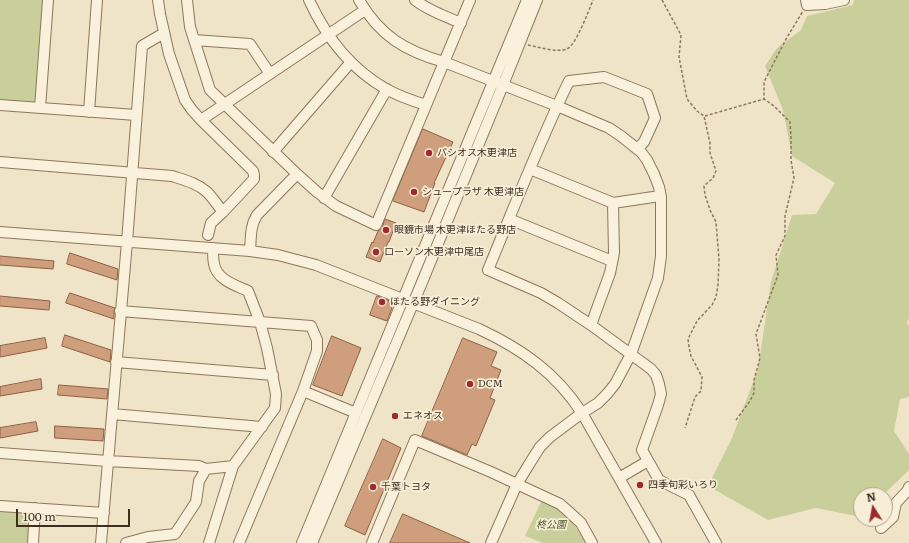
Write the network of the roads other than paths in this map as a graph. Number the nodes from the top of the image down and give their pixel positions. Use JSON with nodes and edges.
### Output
{"nodes":[{"id":1,"x":48,"y":0,"type":"edge"},
{"id":2,"x":96,"y":0,"type":"edge"},
{"id":3,"x":158,"y":0,"type":"edge"},
{"id":4,"x":187,"y":0,"type":"edge"},
{"id":5,"x":308,"y":0,"type":"edge"},
{"id":6,"x":359,"y":0,"type":"edge"},
{"id":7,"x":415,"y":0,"type":"edge"},
{"id":8,"x":470,"y":0,"type":"edge"},
{"id":9,"x":527,"y":0,"type":"edge"},
{"id":10,"x":537,"y":0,"type":"edge"},
{"id":11,"x":844,"y":0,"type":"edge"},
{"id":12,"x":806,"y":2,"type":"edge"},
{"id":13,"x":365,"y":10,"type":"junction"},
{"id":14,"x":461,"y":23,"type":"junction"},
{"id":15,"x":164,"y":33,"type":"junction"},
{"id":16,"x":328,"y":34,"type":"junction"},
{"id":17,"x":194,"y":40,"type":"junction"},
{"id":18,"x":351,"y":62,"type":"junction"},
{"id":19,"x":444,"y":62,"type":"junction"},
{"id":20,"x":270,"y":74,"type":"junction"},
{"id":21,"x":493,"y":82,"type":"junction"},
{"id":22,"x":503,"y":85,"type":"junction"},
{"id":23,"x":387,"y":90,"type":"junction"},
{"id":24,"x":0,"y":105,"type":"edge"},
{"id":25,"x":224,"y":105,"type":"junction"},
{"id":26,"x":426,"y":105,"type":"junction"},
{"id":27,"x":557,"y":106,"type":"junction"},
{"id":28,"x":40,"y":108,"type":"junction"},
{"id":29,"x":89,"y":112,"type":"junction"},
{"id":30,"x":136,"y":116,"type":"junction"},
{"id":31,"x":201,"y":120,"type":"junction"},
{"id":32,"x":637,"y":149,"type":"junction"},
{"id":33,"x":273,"y":152,"type":"junction"},
{"id":34,"x":0,"y":162,"type":"edge"},
{"id":35,"x":530,"y":169,"type":"junction"},
{"id":36,"x":132,"y":174,"type":"junction"},
{"id":37,"x":297,"y":174,"type":"junction"},
{"id":38,"x":660,"y":196,"type":"junction"},
{"id":39,"x":324,"y":198,"type":"junction"},
{"id":40,"x":613,"y":203,"type":"junction"},
{"id":41,"x":223,"y":212,"type":"junction"},
{"id":42,"x":509,"y":219,"type":"junction"},
{"id":43,"x":0,"y":232,"type":"edge"},
{"id":44,"x":208,"y":235,"type":"dead end"},
{"id":45,"x":127,"y":242,"type":"junction"},
{"id":46,"x":213,"y":248,"type":"junction"},
{"id":47,"x":250,"y":251,"type":"junction"},
{"id":48,"x":612,"y":261,"type":"junction"},
{"id":49,"x":403,"y":299,"type":"junction"},
{"id":50,"x":413,"y":304,"type":"junction"},
{"id":51,"x":120,"y":311,"type":"junction"},
{"id":52,"x":260,"y":322,"type":"junction"},
{"id":53,"x":591,"y":325,"type":"junction"},
{"id":54,"x":631,"y":354,"type":"junction"},
{"id":55,"x":116,"y":362,"type":"junction"},
{"id":56,"x":273,"y":375,"type":"junction"},
{"id":57,"x":303,"y":391,"type":"junction"},
{"id":58,"x":356,"y":413,"type":"junction"},
{"id":59,"x":582,"y":413,"type":"junction"},
{"id":60,"x":112,"y":414,"type":"junction"},
{"id":61,"x":262,"y":427,"type":"junction"},
{"id":62,"x":0,"y":453,"type":"edge"},
{"id":63,"x":108,"y":461,"type":"junction"},
{"id":64,"x":648,"y":461,"type":"junction"},
{"id":65,"x":233,"y":466,"type":"junction"},
{"id":66,"x":206,"y":469,"type":"junction"},
{"id":67,"x":619,"y":478,"type":"junction"},
{"id":68,"x":517,"y":484,"type":"junction"},
{"id":69,"x":909,"y":487,"type":"edge"},
{"id":70,"x":0,"y":506,"type":"edge"},
{"id":71,"x":35,"y":508,"type":"junction"},
{"id":72,"x":104,"y":513,"type":"junction"},
{"id":73,"x":882,"y":528,"type":"dead end"},
{"id":74,"x":148,"y":540,"type":"edge"},
{"id":75,"x":33,"y":543,"type":"edge"},
{"id":76,"x":101,"y":543,"type":"edge"},
{"id":77,"x":126,"y":543,"type":"edge"},
{"id":78,"x":209,"y":543,"type":"edge"},
{"id":79,"x":239,"y":543,"type":"edge"},
{"id":80,"x":302,"y":543,"type":"edge"},
{"id":81,"x":312,"y":543,"type":"edge"},
{"id":82,"x":372,"y":543,"type":"edge"},
{"id":83,"x":491,"y":543,"type":"edge"},
{"id":84,"x":592,"y":543,"type":"edge"},
{"id":85,"x":656,"y":543,"type":"edge"},
{"id":86,"x":716,"y":543,"type":"edge"}],
"edges":[{"from":1,"to":28,"type":"street"},
{"from":2,"to":29,"type":"street"},
{"from":3,"to":15,"type":"street"},
{"from":4,"to":17,"type":"street"},
{"from":5,"to":16,"type":"street"},
{"from":6,"to":13,"type":"street"},
{"from":7,"to":14,"type":"street"},
{"from":8,"to":14,"type":"street"},
{"from":9,"to":21,"type":"street"},
{"from":10,"to":22,"type":"street"},
{"from":11,"to":12,"type":"street"},
{"from":13,"to":16,"type":"street"},
{"from":13,"to":19,"type":"street"},
{"from":14,"to":19,"type":"street"},
{"from":15,"to":30,"type":"street"},
{"from":15,"to":31,"type":"street"},
{"from":16,"to":18,"type":"street"},
{"from":16,"to":20,"type":"street"},
{"from":17,"to":20,"type":"street"},
{"from":17,"to":25,"type":"street"},
{"from":18,"to":23,"type":"street"},
{"from":18,"to":33,"type":"street"},
{"from":19,"to":21,"type":"street"},
{"from":19,"to":26,"type":"street"},
{"from":20,"to":25,"type":"street"},
{"from":21,"to":22,"type":"street"},
{"from":21,"to":49,"type":"street"},
{"from":22,"to":27,"type":"street"},
{"from":22,"to":50,"type":"street"},
{"from":23,"to":26,"type":"street"},
{"from":23,"to":39,"type":"street"},
{"from":24,"to":28,"type":"street"},
{"from":25,"to":31,"type":"street"},
{"from":25,"to":33,"type":"street"},
{"from":26,"to":39,"type":"street"},
{"from":27,"to":32,"type":"street"},
{"from":27,"to":32,"type":"street"},
{"from":27,"to":35,"type":"street"},
{"from":28,"to":29,"type":"street"},
{"from":29,"to":30,"type":"street"},
{"from":30,"to":36,"type":"street"},
{"from":31,"to":41,"type":"street"},
{"from":32,"to":38,"type":"street"},
{"from":33,"to":37,"type":"street"},
{"from":34,"to":36,"type":"street"},
{"from":35,"to":40,"type":"street"},
{"from":35,"to":42,"type":"street"},
{"from":36,"to":41,"type":"street"},
{"from":36,"to":45,"type":"street"},
{"from":37,"to":39,"type":"street"},
{"from":37,"to":47,"type":"street"},
{"from":38,"to":40,"type":"street"},
{"from":38,"to":54,"type":"street"},
{"from":40,"to":48,"type":"street"},
{"from":41,"to":44,"type":"street"},
{"from":42,"to":48,"type":"street"},
{"from":42,"to":53,"type":"street"},
{"from":43,"to":45,"type":"street"},
{"from":45,"to":46,"type":"street"},
{"from":45,"to":51,"type":"street"},
{"from":46,"to":47,"type":"street"},
{"from":46,"to":52,"type":"street"},
{"from":47,"to":49,"type":"street"},
{"from":48,"to":53,"type":"street"},
{"from":49,"to":50,"type":"street"},
{"from":49,"to":58,"type":"street"},
{"from":50,"to":59,"type":"street"},
{"from":50,"to":81,"type":"street"},
{"from":51,"to":52,"type":"street"},
{"from":51,"to":55,"type":"street"},
{"from":52,"to":56,"type":"street"},
{"from":52,"to":57,"type":"street"},
{"from":53,"to":54,"type":"street"},
{"from":54,"to":59,"type":"street"},
{"from":54,"to":64,"type":"street"},
{"from":55,"to":56,"type":"street"},
{"from":55,"to":60,"type":"street"},
{"from":56,"to":61,"type":"street"},
{"from":57,"to":58,"type":"street"},
{"from":57,"to":79,"type":"street"},
{"from":58,"to":80,"type":"street"},
{"from":59,"to":67,"type":"street"},
{"from":59,"to":68,"type":"street"},
{"from":60,"to":61,"type":"street"},
{"from":60,"to":63,"type":"street"},
{"from":61,"to":65,"type":"street"},
{"from":62,"to":63,"type":"street"},
{"from":63,"to":66,"type":"street"},
{"from":63,"to":72,"type":"street"},
{"from":64,"to":67,"type":"street"},
{"from":64,"to":86,"type":"street"},
{"from":65,"to":66,"type":"street"},
{"from":65,"to":78,"type":"street"},
{"from":66,"to":74,"type":"street"},
{"from":67,"to":85,"type":"street"},
{"from":68,"to":82,"type":"street"},
{"from":68,"to":83,"type":"street"},
{"from":68,"to":84,"type":"street"},
{"from":69,"to":73,"type":"street"},
{"from":70,"to":71,"type":"street"},
{"from":71,"to":72,"type":"street"},
{"from":71,"to":75,"type":"street"},
{"from":72,"to":76,"type":"street"},
{"from":74,"to":77,"type":"street"}]}
